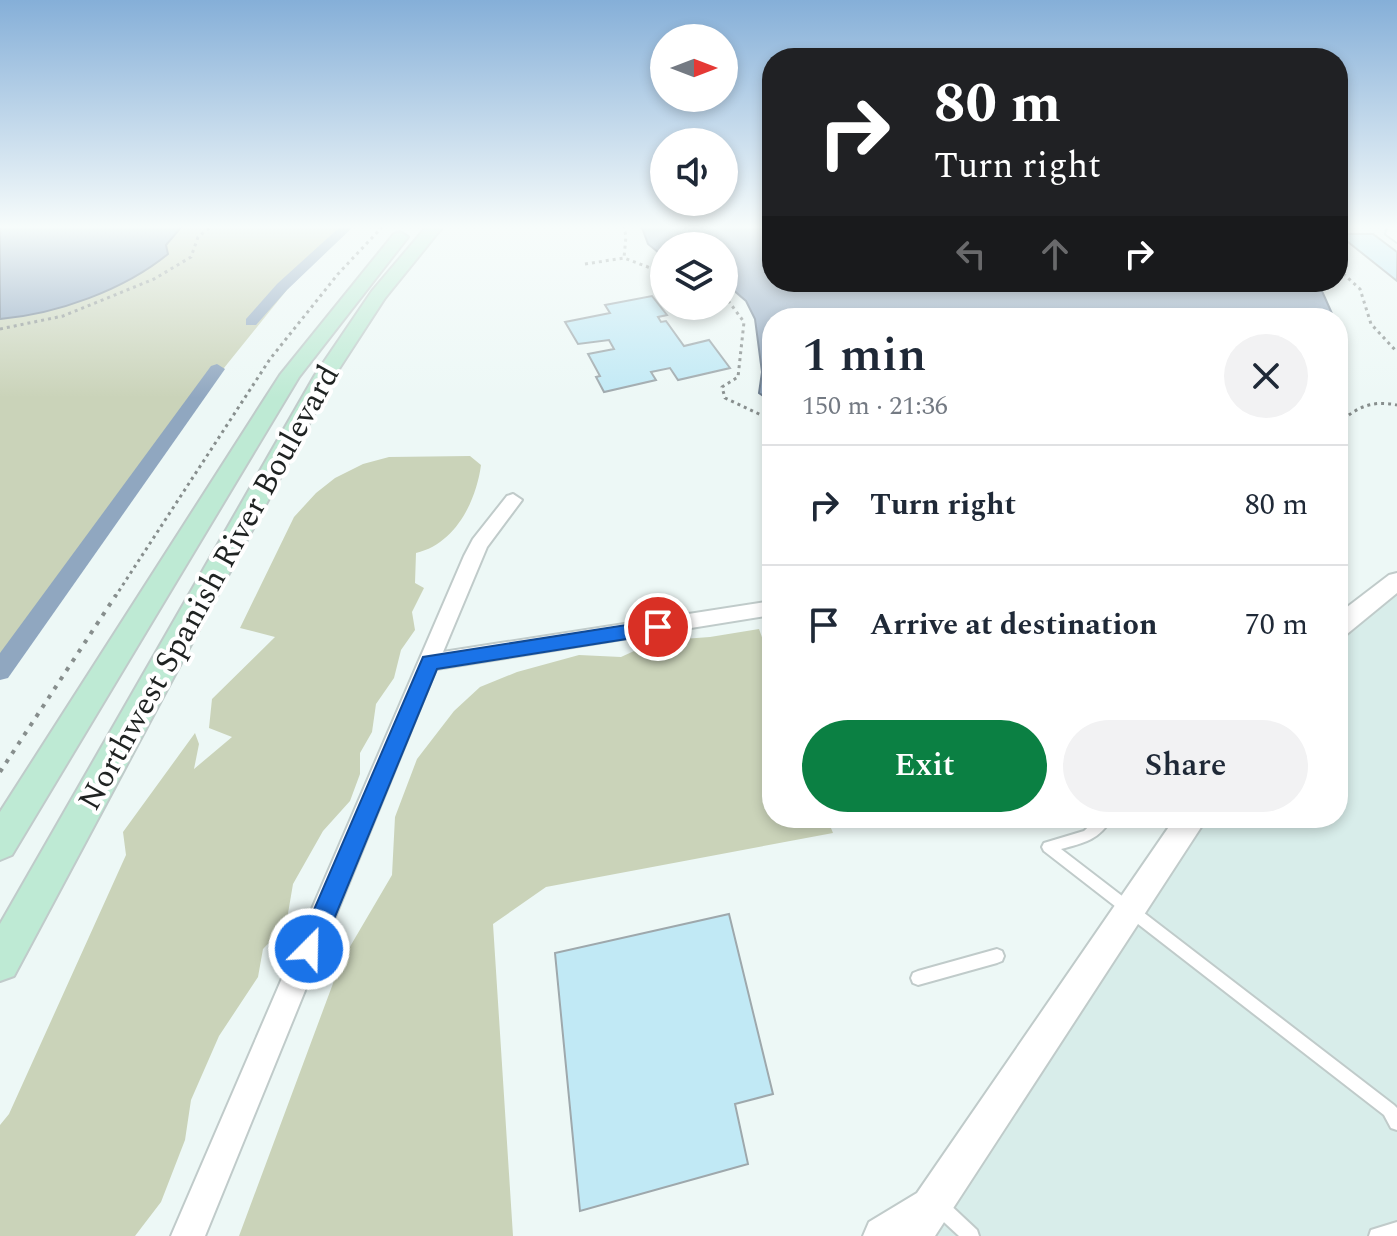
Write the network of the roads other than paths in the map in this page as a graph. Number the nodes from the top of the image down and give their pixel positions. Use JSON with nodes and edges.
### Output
{"nodes":[{"id":1,"x":371,"y":283,"type":"edge"},
{"id":2,"x":385,"y":283,"type":"edge"},
{"id":3,"x":327,"y":346,"type":"junction"},
{"id":4,"x":513,"y":500,"type":"dead end"},
{"id":5,"x":1397,"y":581,"type":"edge"},
{"id":6,"x":762,"y":610,"type":"edge"},
{"id":7,"x":1348,"y":619,"type":"edge"},
{"id":8,"x":430,"y":662,"type":"junction"},
{"id":9,"x":1096,"y":828,"type":"edge"},
{"id":10,"x":1185,"y":828,"type":"edge"},
{"id":11,"x":0,"y":843,"type":"edge"},
{"id":12,"x":1130,"y":909,"type":"junction"},
{"id":13,"x":997,"y":956,"type":"dead end"},
{"id":14,"x":0,"y":962,"type":"edge"},
{"id":15,"x":918,"y":978,"type":"dead end"},
{"id":16,"x":1397,"y":1122,"type":"edge"},
{"id":17,"x":935,"y":1201,"type":"junction"},
{"id":18,"x":1397,"y":1230,"type":"edge"},
{"id":19,"x":188,"y":1236,"type":"edge"},
{"id":20,"x":883,"y":1236,"type":"edge"},
{"id":21,"x":911,"y":1236,"type":"edge"},
{"id":22,"x":971,"y":1236,"type":"edge"},
{"id":23,"x":1377,"y":1236,"type":"edge"}],
"edges":[{"from":1,"to":3,"type":"main road","name":"Northwest Spanish River Boulevard"},
{"from":2,"to":3,"type":"main road","name":"Northwest Spanish River Boulevard"},
{"from":3,"to":11,"type":"main road","name":"Northwest Spanish River Boulevard"},
{"from":3,"to":14,"type":"main road","name":"Northwest Spanish River Boulevard"},
{"from":4,"to":8,"type":"street"},
{"from":5,"to":7,"type":"street"},
{"from":6,"to":8,"type":"street"},
{"from":8,"to":19,"type":"street"},
{"from":9,"to":12,"type":"lane"},
{"from":10,"to":12,"type":"street"},
{"from":12,"to":16,"type":"lane"},
{"from":12,"to":17,"type":"street"},
{"from":13,"to":15,"type":"lane"},
{"from":17,"to":20,"type":"street"},
{"from":17,"to":21,"type":"street"},
{"from":17,"to":22,"type":"lane"},
{"from":18,"to":23,"type":"lane"}]}
